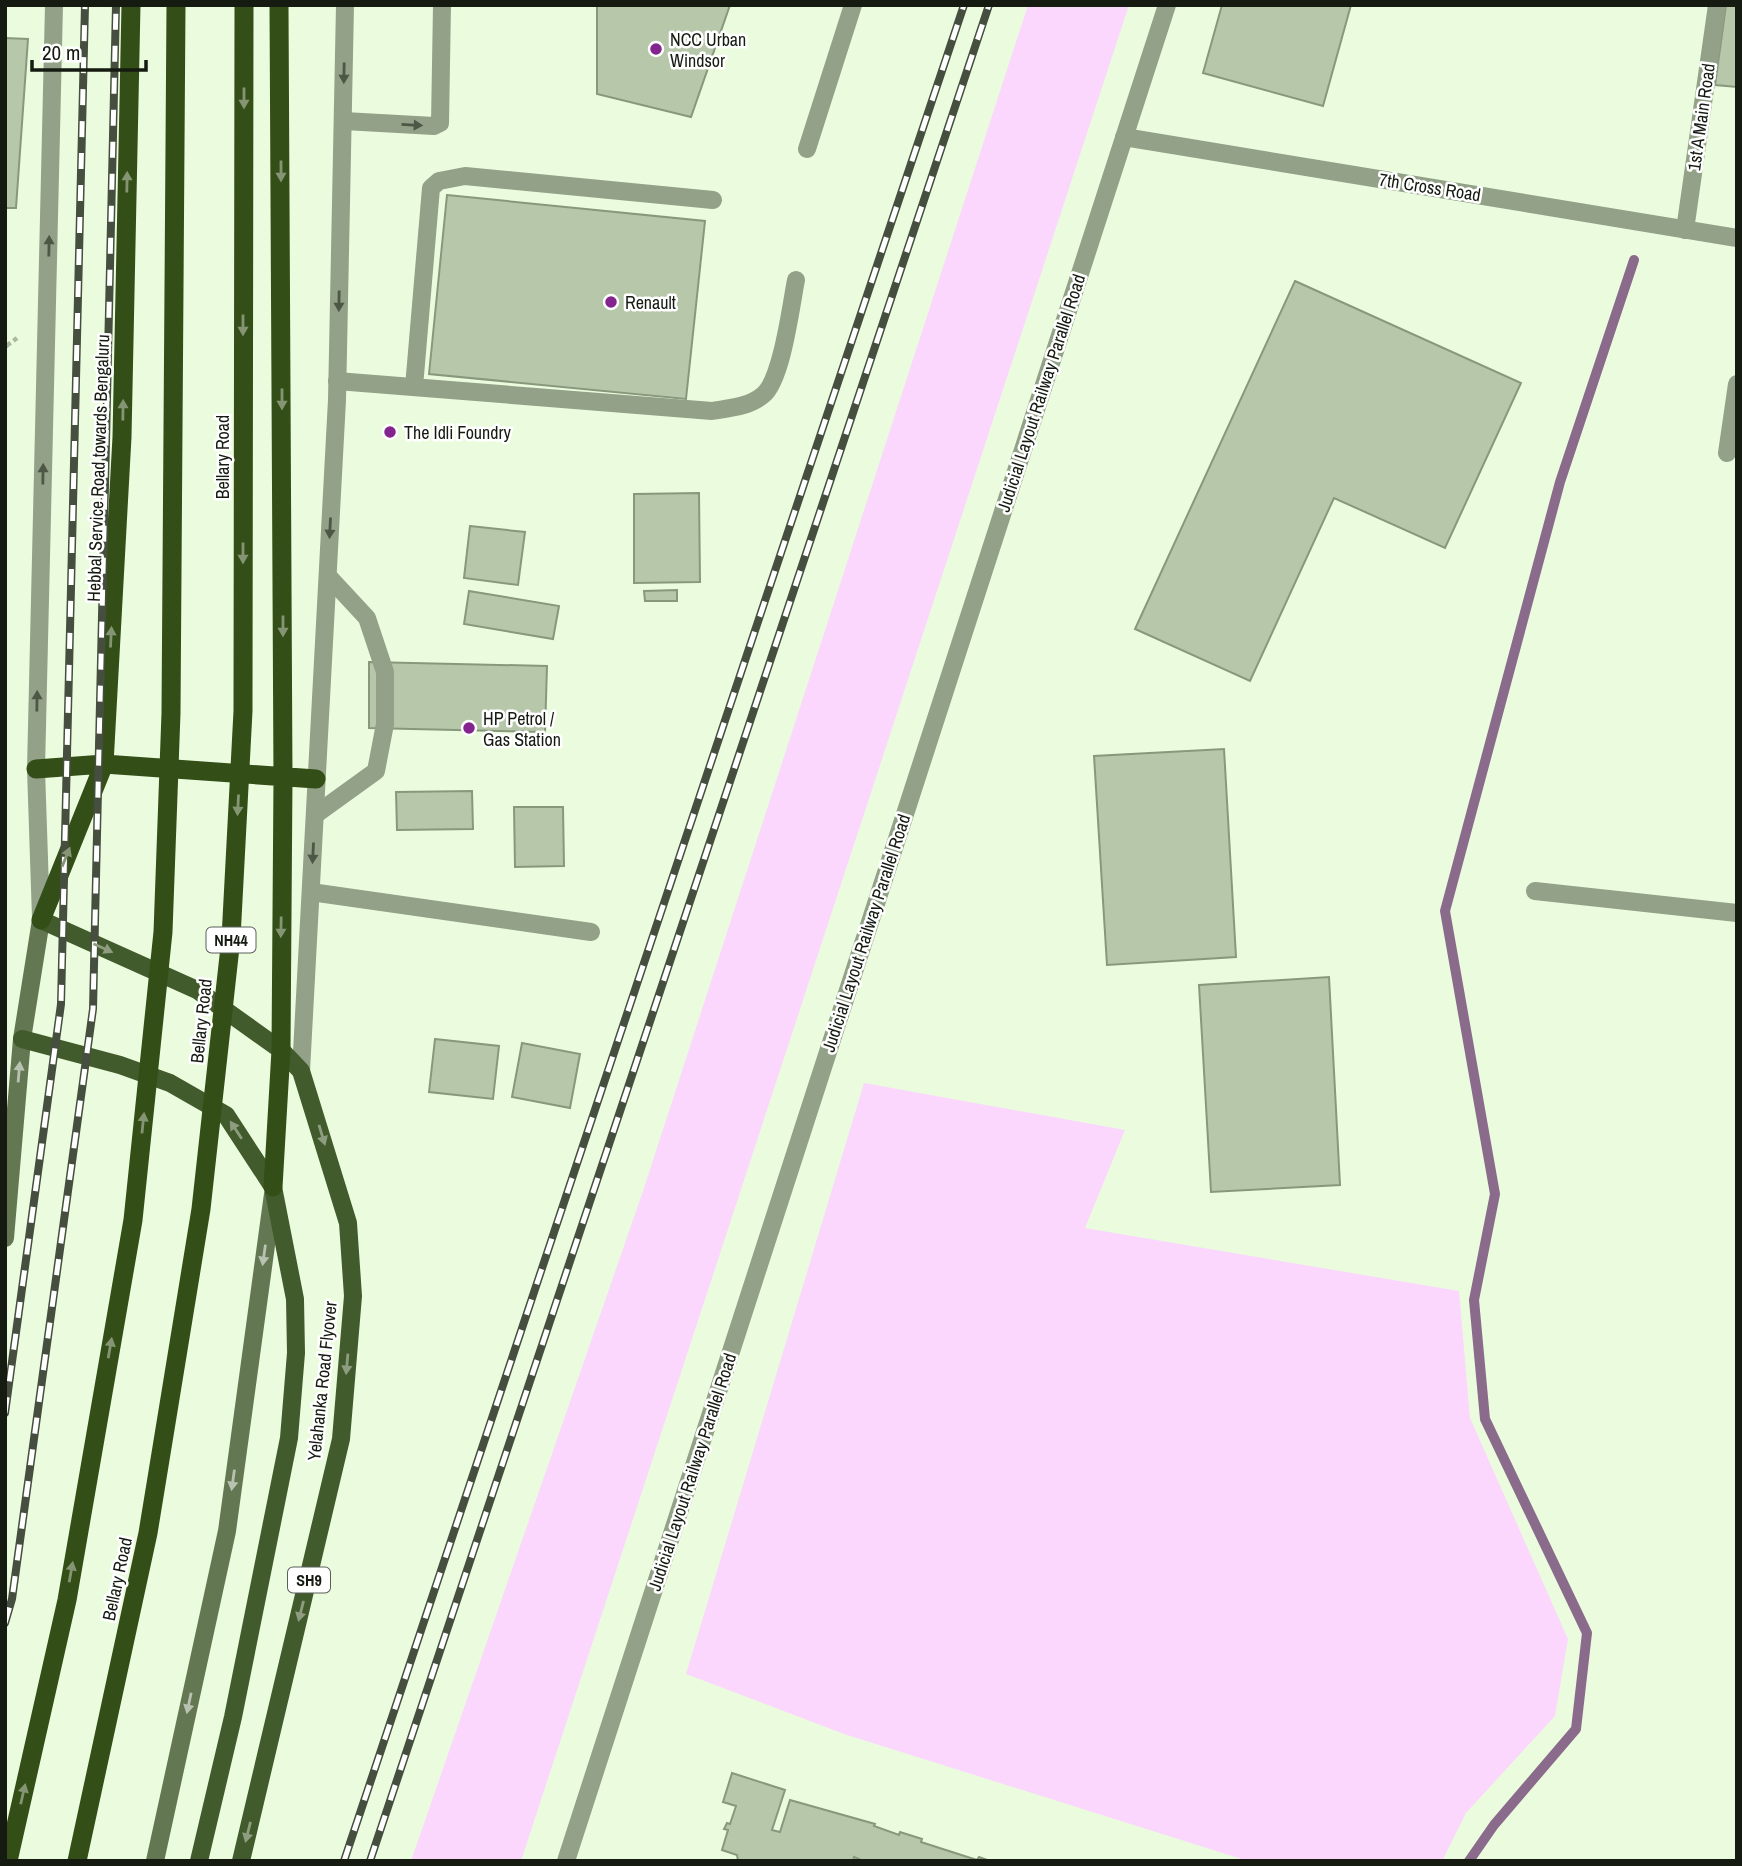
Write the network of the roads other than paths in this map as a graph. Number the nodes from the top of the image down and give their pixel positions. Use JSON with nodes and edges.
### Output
{"nodes":[{"id":1,"x":54,"y":5,"type":"edge"},
{"id":2,"x":131,"y":5,"type":"edge"},
{"id":3,"x":176,"y":5,"type":"edge"},
{"id":4,"x":244,"y":5,"type":"edge"},
{"id":5,"x":279,"y":5,"type":"edge"},
{"id":6,"x":345,"y":5,"type":"edge"},
{"id":7,"x":442,"y":5,"type":"edge"},
{"id":8,"x":853,"y":5,"type":"edge"},
{"id":9,"x":1167,"y":5,"type":"edge"},
{"id":10,"x":1717,"y":5,"type":"edge"},
{"id":11,"x":344,"y":121,"type":"junction"},
{"id":12,"x":1124,"y":137,"type":"junction"},
{"id":13,"x":807,"y":149,"type":"dead end"},
{"id":14,"x":713,"y":200,"type":"dead end"},
{"id":15,"x":1685,"y":230,"type":"junction"},
{"id":16,"x":1737,"y":238,"type":"edge"},
{"id":17,"x":796,"y":280,"type":"dead end"},
{"id":18,"x":337,"y":381,"type":"junction"},
{"id":19,"x":1737,"y":384,"type":"edge"},
{"id":20,"x":414,"y":387,"type":"junction"},
{"id":21,"x":1727,"y":453,"type":"dead end"},
{"id":22,"x":328,"y":576,"type":"junction"},
{"id":23,"x":104,"y":764,"type":"junction"},
{"id":24,"x":36,"y":769,"type":"junction"},
{"id":25,"x":283,"y":778,"type":"junction"},
{"id":26,"x":317,"y":779,"type":"junction"},
{"id":27,"x":315,"y":815,"type":"junction"},
{"id":28,"x":1535,"y":891,"type":"dead end"},
{"id":29,"x":311,"y":892,"type":"junction"},
{"id":30,"x":1737,"y":913,"type":"edge"},
{"id":31,"x":41,"y":920,"type":"junction"},
{"id":32,"x":591,"y":932,"type":"dead end"},
{"id":33,"x":22,"y":1039,"type":"junction"},
{"id":34,"x":281,"y":1050,"type":"junction"},
{"id":35,"x":301,"y":1071,"type":"junction"},
{"id":36,"x":274,"y":1187,"type":"junction"},
{"id":37,"x":5,"y":1238,"type":"edge"},
{"id":38,"x":8,"y":1861,"type":"edge"},
{"id":39,"x":77,"y":1861,"type":"edge"},
{"id":40,"x":155,"y":1861,"type":"edge"},
{"id":41,"x":200,"y":1861,"type":"edge"},
{"id":42,"x":241,"y":1861,"type":"edge"},
{"id":43,"x":566,"y":1861,"type":"edge"}],
"edges":[{"from":24,"to":1,"type":"street","one_way":true},
{"from":23,"to":2,"type":"highway","name":"Hebbal Service Road towards Bengaluru","one_way":true},
{"from":38,"to":3,"type":"highway","one_way":true,"bridge":true},
{"from":4,"to":39,"type":"highway","name":"Bellary Road","number":"NH44","one_way":true,"bridge":true},
{"from":5,"to":25,"type":"highway","one_way":true},
{"from":6,"to":11,"type":"street","one_way":true},
{"from":11,"to":7,"type":"street","one_way":true},
{"from":8,"to":13,"type":"street"},
{"from":9,"to":12,"type":"street","name":"Judicial Layout Railway Parallel Road"},
{"from":10,"to":15,"type":"street","name":"1st A Main Road"},
{"from":11,"to":18,"type":"street","one_way":true},
{"from":12,"to":15,"type":"street","name":"7th Cross Road"},
{"from":12,"to":43,"type":"street","name":"Judicial Layout Railway Parallel Road"},
{"from":14,"to":20,"type":"street"},
{"from":15,"to":16,"type":"street","name":"7th Cross Road"},
{"from":17,"to":20,"type":"street"},
{"from":18,"to":20,"type":"street"},
{"from":18,"to":22,"type":"street","one_way":true},
{"from":19,"to":21,"type":"street"},
{"from":22,"to":26,"type":"street"},
{"from":22,"to":27,"type":"street"},
{"from":23,"to":24,"type":"highway"},
{"from":23,"to":25,"type":"highway"},
{"from":31,"to":23,"type":"highway","name":"Hebbal Service Road towards Bengaluru","one_way":true},
{"from":24,"to":31,"type":"street"},
{"from":25,"to":26,"type":"highway"},
{"from":25,"to":34,"type":"highway","one_way":true},
{"from":26,"to":27,"type":"street"},
{"from":27,"to":29,"type":"street","one_way":true},
{"from":28,"to":30,"type":"street"},
{"from":29,"to":32,"type":"street"},
{"from":29,"to":35,"type":"street"},
{"from":31,"to":33,"type":"main road"},
{"from":31,"to":34,"type":"main road","one_way":true},
{"from":36,"to":33,"type":"main road","number":"SH9","one_way":true},
{"from":37,"to":33,"type":"main road","one_way":true},
{"from":34,"to":35,"type":"main road","number":"SH9"},
{"from":34,"to":36,"type":"highway"},
{"from":35,"to":42,"type":"main road","name":"Yelahanka Road Flyover","number":"SH9","one_way":true},
{"from":36,"to":40,"type":"main road","one_way":true},
{"from":36,"to":41,"type":"main road","name":"Yelahanka Road Flyover","number":"SH9"}]}
